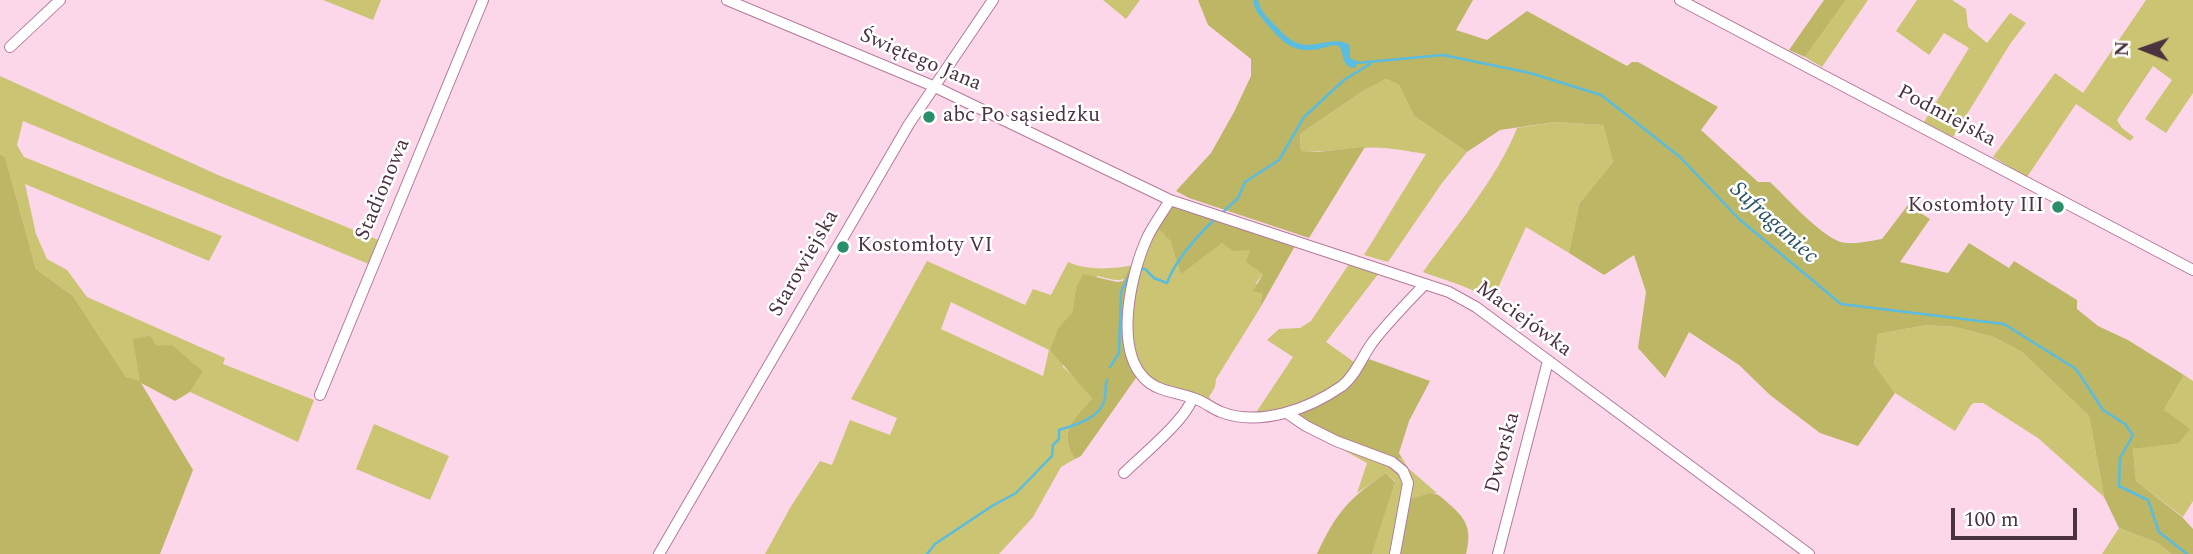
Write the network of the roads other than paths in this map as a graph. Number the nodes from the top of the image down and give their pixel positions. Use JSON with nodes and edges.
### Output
{"nodes":[{"id":1,"x":60,"y":0,"type":"edge"},
{"id":2,"x":483,"y":0,"type":"edge"},
{"id":3,"x":727,"y":0,"type":"edge"},
{"id":4,"x":993,"y":0,"type":"edge"},
{"id":5,"x":1680,"y":0,"type":"edge"},
{"id":6,"x":10,"y":47,"type":"dead end"},
{"id":7,"x":933,"y":86,"type":"junction"},
{"id":8,"x":1170,"y":200,"type":"junction"},
{"id":9,"x":2193,"y":270,"type":"edge"},
{"id":10,"x":1425,"y":284,"type":"junction"},
{"id":11,"x":1548,"y":361,"type":"junction"},
{"id":12,"x":320,"y":395,"type":"dead end"},
{"id":13,"x":1192,"y":398,"type":"junction"},
{"id":14,"x":1287,"y":413,"type":"junction"},
{"id":15,"x":1124,"y":473,"type":"dead end"},
{"id":16,"x":659,"y":554,"type":"edge"},
{"id":17,"x":1395,"y":554,"type":"edge"},
{"id":18,"x":1498,"y":554,"type":"edge"},
{"id":19,"x":1809,"y":554,"type":"edge"}],
"edges":[{"from":1,"to":6,"type":"street"},
{"from":2,"to":12,"type":"street","name":"Stadionowa"},
{"from":3,"to":7,"type":"street","name":"Świętego Jana"},
{"from":4,"to":7,"type":"street","name":"Starowiejska"},
{"from":5,"to":9,"type":"street","name":"Podmiejska"},
{"from":7,"to":8,"type":"street","name":"Świętego Jana"},
{"from":7,"to":16,"type":"street","name":"Starowiejska"},
{"from":8,"to":10,"type":"street","name":"Maciejówka"},
{"from":8,"to":13,"type":"street"},
{"from":10,"to":11,"type":"street","name":"Maciejówka"},
{"from":10,"to":14,"type":"street"},
{"from":11,"to":18,"type":"street","name":"Dworska"},
{"from":11,"to":19,"type":"street","name":"Maciejówka"},
{"from":13,"to":14,"type":"street"},
{"from":13,"to":15,"type":"street"},
{"from":14,"to":17,"type":"street"}]}
